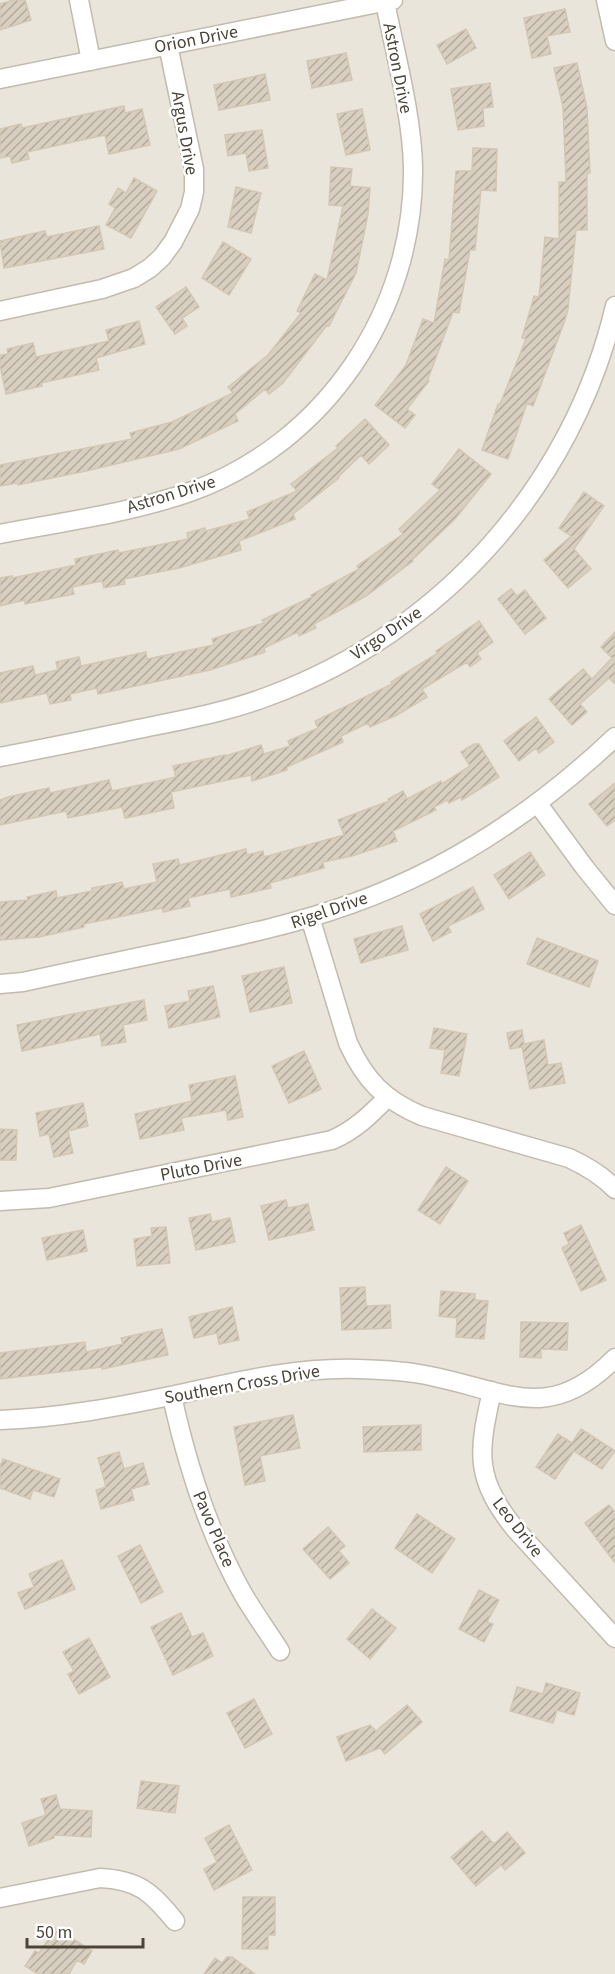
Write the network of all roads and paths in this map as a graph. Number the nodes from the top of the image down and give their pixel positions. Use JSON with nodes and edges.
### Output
{"nodes":[{"id":1,"x":79,"y":0,"type":"edge"},
{"id":2,"x":606,"y":0,"type":"edge"},
{"id":3,"x":389,"y":1,"type":"edge"},
{"id":4,"x":615,"y":42,"type":"edge"},
{"id":5,"x":168,"y":45,"type":"junction"},
{"id":6,"x":92,"y":61,"type":"junction"},
{"id":7,"x":0,"y":79,"type":"edge"},
{"id":8,"x":615,"y":306,"type":"edge"},
{"id":9,"x":0,"y":311,"type":"edge"},
{"id":10,"x":0,"y":534,"type":"edge"},
{"id":11,"x":615,"y":737,"type":"edge"},
{"id":12,"x":0,"y":757,"type":"edge"},
{"id":13,"x":538,"y":804,"type":"junction"},
{"id":14,"x":615,"y":905,"type":"edge"},
{"id":15,"x":310,"y":917,"type":"junction"},
{"id":16,"x":0,"y":984,"type":"edge"},
{"id":17,"x":388,"y":1097,"type":"junction"},
{"id":18,"x":615,"y":1189,"type":"edge"},
{"id":19,"x":0,"y":1201,"type":"edge"},
{"id":20,"x":615,"y":1358,"type":"edge"},
{"id":21,"x":492,"y":1391,"type":"junction"},
{"id":22,"x":172,"y":1396,"type":"junction"},
{"id":23,"x":0,"y":1420,"type":"edge"},
{"id":24,"x":615,"y":1638,"type":"edge"},
{"id":25,"x":280,"y":1651,"type":"dead end"},
{"id":26,"x":0,"y":1898,"type":"edge"},
{"id":27,"x":175,"y":1921,"type":"dead end"}],
"edges":[{"from":1,"to":6,"type":"street"},
{"from":2,"to":4,"type":"street"},
{"from":3,"to":5,"type":"street","name":"Orion Drive"},
{"from":3,"to":10,"type":"street","name":"Astron Drive"},
{"from":5,"to":6,"type":"street","name":"Orion Drive"},
{"from":5,"to":9,"type":"street","name":"Argus Drive"},
{"from":6,"to":7,"type":"street","name":"Orion Drive"},
{"from":8,"to":12,"type":"street","name":"Virgo Drive"},
{"from":11,"to":13,"type":"street","name":"Rigel Drive"},
{"from":13,"to":14,"type":"street"},
{"from":13,"to":15,"type":"street","name":"Rigel Drive"},
{"from":15,"to":16,"type":"street","name":"Rigel Drive"},
{"from":15,"to":17,"type":"street"},
{"from":17,"to":18,"type":"street"},
{"from":17,"to":19,"type":"street","name":"Pluto Drive"},
{"from":20,"to":21,"type":"street","name":"Southern Cross Drive"},
{"from":21,"to":22,"type":"street","name":"Southern Cross Drive"},
{"from":21,"to":24,"type":"street","name":"Leo Drive"},
{"from":22,"to":23,"type":"street","name":"Southern Cross Drive"},
{"from":22,"to":25,"type":"street","name":"Pavo Place"},
{"from":26,"to":27,"type":"street"}]}
